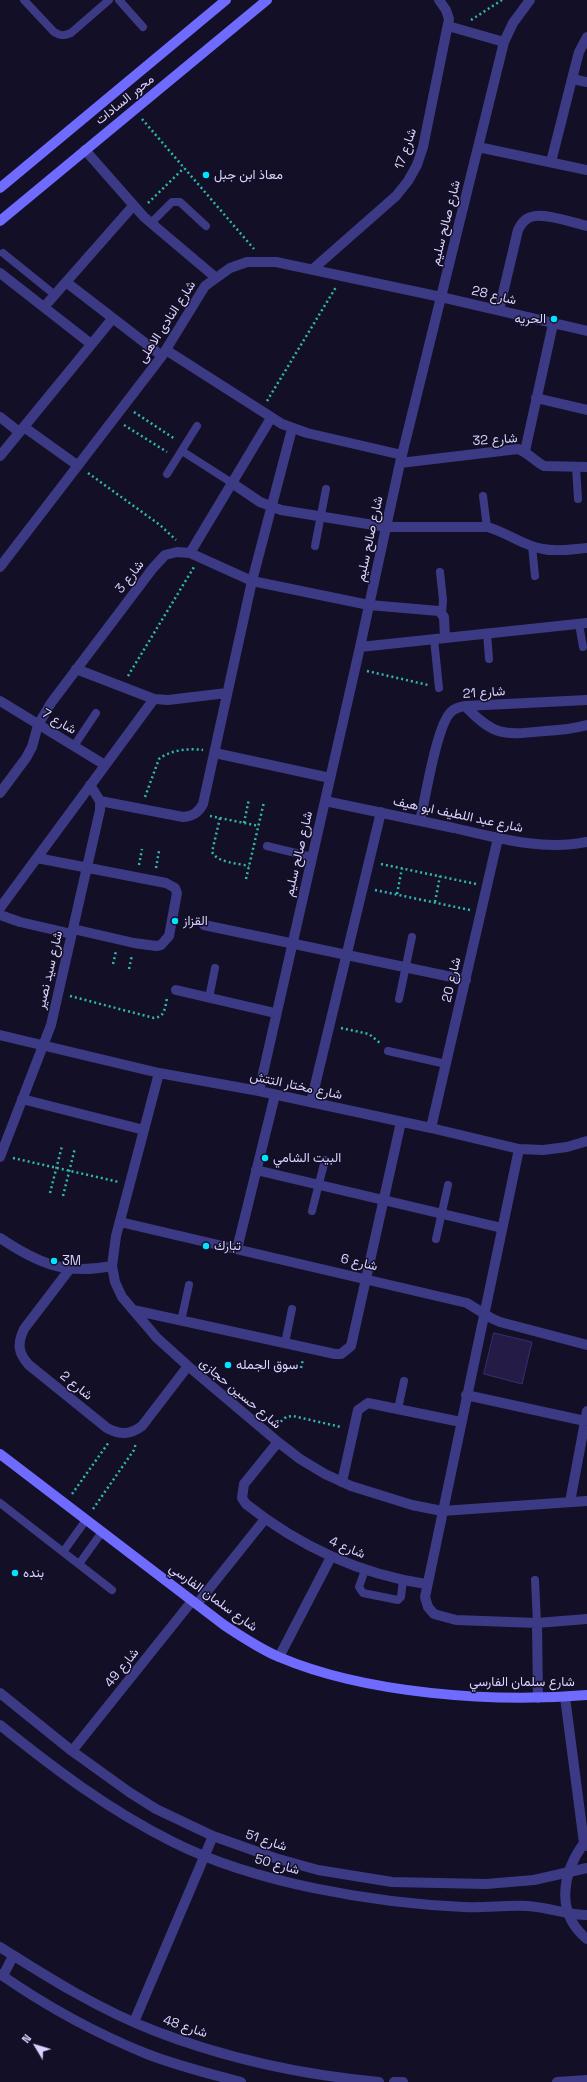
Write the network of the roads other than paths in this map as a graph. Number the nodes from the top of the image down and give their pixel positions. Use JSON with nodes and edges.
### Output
{"nodes":[{"id":1,"x":24,"y":0,"type":"edge"},
{"id":2,"x":109,"y":0,"type":"edge"},
{"id":3,"x":119,"y":0,"type":"edge"},
{"id":4,"x":226,"y":0,"type":"edge"},
{"id":5,"x":266,"y":0,"type":"edge"},
{"id":6,"x":439,"y":0,"type":"edge"},
{"id":7,"x":530,"y":0,"type":"edge"},
{"id":8,"x":143,"y":27,"type":"dead end"},
{"id":9,"x":453,"y":28,"type":"junction"},
{"id":10,"x":587,"y":37,"type":"edge"},
{"id":11,"x":504,"y":42,"type":"junction"},
{"id":12,"x":572,"y":79,"type":"junction"},
{"id":13,"x":587,"y":82,"type":"edge"},
{"id":14,"x":478,"y":147,"type":"junction"},
{"id":15,"x":85,"y":150,"type":"junction"},
{"id":16,"x":552,"y":162,"type":"junction"},
{"id":17,"x":587,"y":170,"type":"edge"},
{"id":18,"x":0,"y":188,"type":"edge"},
{"id":19,"x":136,"y":209,"type":"junction"},
{"id":20,"x":0,"y":221,"type":"edge"},
{"id":21,"x":151,"y":223,"type":"junction"},
{"id":22,"x":206,"y":226,"type":"dead end"},
{"id":23,"x":587,"y":226,"type":"edge"},
{"id":24,"x":3,"y":253,"type":"dead end"},
{"id":25,"x":313,"y":269,"type":"junction"},
{"id":26,"x":0,"y":273,"type":"edge"},
{"id":27,"x":215,"y":277,"type":"junction"},
{"id":28,"x":66,"y":282,"type":"junction"},
{"id":29,"x":55,"y":295,"type":"junction"},
{"id":30,"x":441,"y":297,"type":"junction"},
{"id":31,"x":44,"y":307,"type":"junction"},
{"id":32,"x":499,"y":310,"type":"junction"},
{"id":33,"x":113,"y":318,"type":"junction"},
{"id":34,"x":553,"y":324,"type":"junction"},
{"id":35,"x":587,"y":331,"type":"edge"},
{"id":36,"x":92,"y":344,"type":"junction"},
{"id":37,"x":164,"y":353,"type":"junction"},
{"id":38,"x":536,"y":398,"type":"junction"},
{"id":39,"x":587,"y":410,"type":"edge"},
{"id":40,"x":0,"y":417,"type":"edge"},
{"id":41,"x":271,"y":418,"type":"junction"},
{"id":42,"x":197,"y":426,"type":"dead end"},
{"id":43,"x":292,"y":429,"type":"junction"},
{"id":44,"x":22,"y":430,"type":"junction"},
{"id":45,"x":183,"y":448,"type":"junction"},
{"id":46,"x":525,"y":451,"type":"junction"},
{"id":47,"x":0,"y":456,"type":"edge"},
{"id":48,"x":401,"y":459,"type":"junction"},
{"id":49,"x":77,"y":465,"type":"junction"},
{"id":50,"x":576,"y":467,"type":"junction"},
{"id":51,"x":587,"y":467,"type":"edge"},
{"id":52,"x":167,"y":474,"type":"dead end"},
{"id":53,"x":232,"y":483,"type":"junction"},
{"id":54,"x":326,"y":489,"type":"dead end"},
{"id":55,"x":483,"y":496,"type":"dead end"},
{"id":56,"x":578,"y":499,"type":"dead end"},
{"id":57,"x":271,"y":507,"type":"junction"},
{"id":58,"x":321,"y":516,"type":"junction"},
{"id":59,"x":386,"y":527,"type":"junction"},
{"id":60,"x":487,"y":527,"type":"junction"},
{"id":61,"x":315,"y":546,"type":"dead end"},
{"id":62,"x":532,"y":546,"type":"junction"},
{"id":63,"x":587,"y":548,"type":"edge"},
{"id":64,"x":190,"y":552,"type":"junction"},
{"id":65,"x":0,"y":567,"type":"edge"},
{"id":66,"x":440,"y":572,"type":"dead end"},
{"id":67,"x":535,"y":576,"type":"dead end"},
{"id":68,"x":252,"y":582,"type":"junction"},
{"id":69,"x":369,"y":605,"type":"junction"},
{"id":70,"x":442,"y":614,"type":"junction"},
{"id":71,"x":583,"y":624,"type":"edge"},
{"id":72,"x":487,"y":633,"type":"junction"},
{"id":73,"x":446,"y":638,"type":"junction"},
{"id":74,"x":434,"y":639,"type":"junction"},
{"id":75,"x":360,"y":647,"type":"junction"},
{"id":76,"x":583,"y":647,"type":"dead end"},
{"id":77,"x":489,"y":659,"type":"dead end"},
{"id":78,"x":76,"y":669,"type":"junction"},
{"id":79,"x":439,"y":688,"type":"road end"},
{"id":80,"x":228,"y":693,"type":"junction"},
{"id":81,"x":154,"y":699,"type":"junction"},
{"id":82,"x":587,"y":700,"type":"edge"},
{"id":83,"x":0,"y":701,"type":"edge"},
{"id":84,"x":464,"y":706,"type":"junction"},
{"id":85,"x":96,"y":713,"type":"dead end"},
{"id":86,"x":38,"y":725,"type":"junction"},
{"id":87,"x":587,"y":725,"type":"edge"},
{"id":88,"x":74,"y":746,"type":"junction"},
{"id":89,"x":215,"y":753,"type":"junction"},
{"id":90,"x":105,"y":765,"type":"junction"},
{"id":91,"x":330,"y":778,"type":"junction"},
{"id":92,"x":90,"y":785,"type":"junction"},
{"id":93,"x":0,"y":792,"type":"edge"},
{"id":94,"x":100,"y":801,"type":"junction"},
{"id":95,"x":325,"y":801,"type":"junction"},
{"id":96,"x":381,"y":812,"type":"junction"},
{"id":97,"x":420,"y":821,"type":"junction"},
{"id":98,"x":498,"y":838,"type":"junction"},
{"id":99,"x":587,"y":842,"type":"edge"},
{"id":100,"x":267,"y":846,"type":"dead end"},
{"id":101,"x":312,"y":856,"type":"junction"},
{"id":102,"x":37,"y":858,"type":"junction"},
{"id":103,"x":87,"y":868,"type":"junction"},
{"id":104,"x":0,"y":908,"type":"edge"},
{"id":105,"x":0,"y":915,"type":"edge"},
{"id":106,"x":204,"y":925,"type":"dead end"},
{"id":107,"x":73,"y":931,"type":"junction"},
{"id":108,"x":412,"y":937,"type":"dead end"},
{"id":109,"x":292,"y":944,"type":"junction"},
{"id":110,"x":346,"y":955,"type":"junction"},
{"id":111,"x":406,"y":967,"type":"junction"},
{"id":112,"x":216,"y":968,"type":"dead end"},
{"id":113,"x":466,"y":980,"type":"junction"},
{"id":114,"x":176,"y":990,"type":"road end"},
{"id":115,"x":209,"y":998,"type":"junction"},
{"id":116,"x":399,"y":999,"type":"dead end"},
{"id":117,"x":275,"y":1013,"type":"junction"},
{"id":118,"x":0,"y":1035,"type":"edge"},
{"id":119,"x":44,"y":1047,"type":"junction"},
{"id":120,"x":388,"y":1051,"type":"road end"},
{"id":121,"x":446,"y":1064,"type":"junction"},
{"id":122,"x":159,"y":1074,"type":"junction"},
{"id":123,"x":259,"y":1091,"type":"junction"},
{"id":124,"x":275,"y":1095,"type":"junction"},
{"id":125,"x":22,"y":1099,"type":"junction"},
{"id":126,"x":311,"y":1102,"type":"junction"},
{"id":127,"x":401,"y":1122,"type":"junction"},
{"id":128,"x":431,"y":1128,"type":"junction"},
{"id":129,"x":144,"y":1130,"type":"junction"},
{"id":130,"x":587,"y":1141,"type":"edge"},
{"id":131,"x":519,"y":1149,"type":"junction"},
{"id":132,"x":0,"y":1156,"type":"edge"},
{"id":133,"x":325,"y":1160,"type":"dead end"},
{"id":134,"x":256,"y":1170,"type":"junction"},
{"id":135,"x":319,"y":1185,"type":"junction"},
{"id":136,"x":448,"y":1186,"type":"dead end"},
{"id":137,"x":384,"y":1200,"type":"junction"},
{"id":138,"x":312,"y":1211,"type":"dead end"},
{"id":139,"x":441,"y":1214,"type":"junction"},
{"id":140,"x":120,"y":1222,"type":"junction"},
{"id":141,"x":502,"y":1228,"type":"junction"},
{"id":142,"x":0,"y":1238,"type":"edge"},
{"id":143,"x":436,"y":1239,"type":"dead end"},
{"id":144,"x":237,"y":1249,"type":"junction"},
{"id":145,"x":112,"y":1266,"type":"junction"},
{"id":146,"x":69,"y":1270,"type":"junction"},
{"id":147,"x":366,"y":1278,"type":"junction"},
{"id":148,"x":189,"y":1285,"type":"dead end"},
{"id":149,"x":292,"y":1309,"type":"dead end"},
{"id":150,"x":133,"y":1310,"type":"junction"},
{"id":151,"x":484,"y":1314,"type":"junction"},
{"id":152,"x":182,"y":1321,"type":"junction"},
{"id":153,"x":284,"y":1343,"type":"junction"},
{"id":154,"x":587,"y":1345,"type":"edge"},
{"id":155,"x":188,"y":1366,"type":"junction"},
{"id":156,"x":404,"y":1381,"type":"dead end"},
{"id":157,"x":466,"y":1395,"type":"junction"},
{"id":158,"x":398,"y":1409,"type":"junction"},
{"id":159,"x":586,"y":1416,"type":"edge"},
{"id":160,"x":461,"y":1422,"type":"junction"},
{"id":161,"x":278,"y":1442,"type":"junction"},
{"id":162,"x":0,"y":1454,"type":"edge"},
{"id":163,"x":342,"y":1482,"type":"junction"},
{"id":164,"x":587,"y":1501,"type":"edge"},
{"id":165,"x":570,"y":1502,"type":"junction"},
{"id":166,"x":0,"y":1503,"type":"edge"},
{"id":167,"x":442,"y":1511,"type":"junction"},
{"id":168,"x":265,"y":1519,"type":"junction"},
{"id":169,"x":86,"y":1520,"type":"junction"},
{"id":170,"x":102,"y":1532,"type":"junction"},
{"id":171,"x":63,"y":1552,"type":"junction"},
{"id":172,"x":331,"y":1557,"type":"junction"},
{"id":173,"x":78,"y":1564,"type":"junction"},
{"id":174,"x":365,"y":1570,"type":"junction"},
{"id":175,"x":403,"y":1580,"type":"junction"},
{"id":176,"x":535,"y":1580,"type":"dead end"},
{"id":177,"x":426,"y":1584,"type":"junction"},
{"id":178,"x":112,"y":1590,"type":"dead end"},
{"id":179,"x":195,"y":1603,"type":"junction"},
{"id":180,"x":587,"y":1618,"type":"edge"},
{"id":181,"x":537,"y":1623,"type":"junction"},
{"id":182,"x":279,"y":1657,"type":"junction"},
{"id":183,"x":0,"y":1693,"type":"edge"},
{"id":184,"x":587,"y":1695,"type":"edge"},
{"id":185,"x":565,"y":1697,"type":"junction"},
{"id":186,"x":538,"y":1698,"type":"junction"},
{"id":187,"x":0,"y":1725,"type":"edge"},
{"id":188,"x":72,"y":1751,"type":"junction"},
{"id":189,"x":213,"y":1836,"type":"junction"},
{"id":190,"x":586,"y":1845,"type":"edge"},
{"id":191,"x":205,"y":1856,"type":"junction"},
{"id":192,"x":587,"y":1868,"type":"edge"},
{"id":193,"x":567,"y":1874,"type":"junction"},
{"id":194,"x":569,"y":1914,"type":"junction"},
{"id":195,"x":587,"y":1915,"type":"edge"},
{"id":196,"x":587,"y":1939,"type":"edge"},
{"id":197,"x":0,"y":1947,"type":"edge"},
{"id":198,"x":14,"y":1956,"type":"junction"},
{"id":199,"x":2,"y":1975,"type":"edge"},
{"id":200,"x":134,"y":2022,"type":"junction"},
{"id":201,"x":587,"y":2080,"type":"edge"},
{"id":202,"x":241,"y":2082,"type":"edge"},
{"id":203,"x":379,"y":2082,"type":"edge"},
{"id":204,"x":394,"y":2082,"type":"edge"},
{"id":205,"x":403,"y":2082,"type":"edge"},
{"id":206,"x":557,"y":2082,"type":"edge"}],
"edges":[{"from":1,"to":2,"type":"lane"},
{"from":3,"to":8,"type":"lane"},
{"from":4,"to":18,"type":"street","name":"محور السادات"},
{"from":5,"to":15,"type":"street","name":"محور السادات"},
{"from":6,"to":9,"type":"street","name":"شارع 17"},
{"from":7,"to":11,"type":"street","name":"شارع صالح سليم"},
{"from":9,"to":11,"type":"street"},
{"from":9,"to":25,"type":"street","name":"شارع 17"},
{"from":10,"to":12,"type":"street"},
{"from":11,"to":14,"type":"street","name":"شارع صالح سليم"},
{"from":12,"to":13,"type":"street"},
{"from":12,"to":16,"type":"street"},
{"from":14,"to":16,"type":"street"},
{"from":14,"to":30,"type":"street","name":"شارع صالح سليم"},
{"from":15,"to":19,"type":"street"},
{"from":15,"to":20,"type":"street","name":"محور السادات"},
{"from":16,"to":17,"type":"street"},
{"from":19,"to":21,"type":"street"},
{"from":19,"to":28,"type":"street"},
{"from":21,"to":22,"type":"lane"},
{"from":21,"to":27,"type":"street"},
{"from":23,"to":32,"type":"street"},
{"from":24,"to":29,"type":"lane"},
{"from":25,"to":27,"type":"street","name":"شارع النادى الاهلى"},
{"from":25,"to":30,"type":"street","name":"شارع النادى الاهلى"},
{"from":26,"to":31,"type":"street"},
{"from":27,"to":37,"type":"street","name":"شارع النادى الاهلى"},
{"from":28,"to":29,"type":"street"},
{"from":28,"to":33,"type":"street"},
{"from":29,"to":31,"type":"street"},
{"from":30,"to":32,"type":"street","name":"شارع 28"},
{"from":30,"to":48,"type":"street","name":"شارع صالح سليم"},
{"from":31,"to":36,"type":"street"},
{"from":32,"to":34,"type":"street","name":"شارع 28"},
{"from":33,"to":36,"type":"street"},
{"from":33,"to":37,"type":"street"},
{"from":34,"to":35,"type":"street","name":"شارع 28"},
{"from":34,"to":38,"type":"street"},
{"from":36,"to":44,"type":"street"},
{"from":37,"to":41,"type":"street"},
{"from":37,"to":49,"type":"street","name":"شارع النادى الاهلى"},
{"from":38,"to":39,"type":"street"},
{"from":38,"to":46,"type":"street"},
{"from":40,"to":44,"type":"street"},
{"from":41,"to":43,"type":"street"},
{"from":41,"to":53,"type":"street"},
{"from":42,"to":45,"type":"lane"},
{"from":43,"to":48,"type":"street"},
{"from":43,"to":57,"type":"street"},
{"from":44,"to":47,"type":"street"},
{"from":44,"to":49,"type":"street"},
{"from":45,"to":52,"type":"lane"},
{"from":45,"to":53,"type":"lane"},
{"from":46,"to":48,"type":"street","name":"شارع 32"},
{"from":46,"to":50,"type":"street","name":"شارع 32"},
{"from":48,"to":59,"type":"street","name":"شارع صالح سليم"},
{"from":49,"to":65,"type":"street","name":"شارع النادى الاهلى"},
{"from":50,"to":51,"type":"street","name":"شارع 32"},
{"from":50,"to":56,"type":"lane"},
{"from":53,"to":57,"type":"street"},
{"from":53,"to":64,"type":"street"},
{"from":54,"to":58,"type":"lane"},
{"from":55,"to":60,"type":"lane"},
{"from":57,"to":58,"type":"street"},
{"from":57,"to":68,"type":"street"},
{"from":58,"to":59,"type":"street"},
{"from":58,"to":61,"type":"lane"},
{"from":59,"to":60,"type":"street"},
{"from":59,"to":69,"type":"street","name":"شارع صالح سليم"},
{"from":60,"to":62,"type":"street"},
{"from":62,"to":63,"type":"street"},
{"from":62,"to":67,"type":"lane"},
{"from":64,"to":68,"type":"street","name":"شارع 3"},
{"from":64,"to":78,"type":"street","name":"شارع 3"},
{"from":66,"to":70,"type":"lane"},
{"from":68,"to":69,"type":"street","name":"شارع 3"},
{"from":68,"to":80,"type":"street"},
{"from":69,"to":70,"type":"street","name":"شارع 3"},
{"from":69,"to":75,"type":"street","name":"شارع صالح سليم"},
{"from":70,"to":73,"type":"street"},
{"from":71,"to":72,"type":"street"},
{"from":71,"to":76,"type":"lane"},
{"from":72,"to":73,"type":"street"},
{"from":72,"to":77,"type":"lane"},
{"from":73,"to":74,"type":"street"},
{"from":74,"to":75,"type":"street"},
{"from":74,"to":79,"type":"lane"},
{"from":75,"to":91,"type":"street","name":"شارع صالح سليم"},
{"from":78,"to":81,"type":"street"},
{"from":78,"to":86,"type":"street","name":"شارع 3"},
{"from":80,"to":81,"type":"street"},
{"from":80,"to":89,"type":"street"},
{"from":81,"to":90,"type":"street"},
{"from":82,"to":84,"type":"street","name":"شارع 21"},
{"from":83,"to":86,"type":"street","name":"شارع 7"},
{"from":84,"to":87,"type":"street"},
{"from":84,"to":97,"type":"street","name":"شارع 21"},
{"from":85,"to":88,"type":"lane"},
{"from":86,"to":88,"type":"street","name":"شارع 7"},
{"from":86,"to":93,"type":"street","name":"شارع 3"},
{"from":88,"to":90,"type":"street","name":"شارع 7"},
{"from":89,"to":91,"type":"street"},
{"from":89,"to":94,"type":"street"},
{"from":90,"to":92,"type":"street"},
{"from":91,"to":95,"type":"street","name":"شارع صالح سليم"},
{"from":92,"to":94,"type":"street"},
{"from":92,"to":102,"type":"street"},
{"from":94,"to":103,"type":"street","name":"شارع سيد نصير"},
{"from":95,"to":96,"type":"street","name":"شارع عبد اللطيف ابو هيف"},
{"from":95,"to":101,"type":"street","name":"شارع صالح سليم"},
{"from":96,"to":97,"type":"street","name":"شارع عبد اللطيف ابو هيف"},
{"from":96,"to":110,"type":"street"},
{"from":97,"to":98,"type":"street","name":"شارع عبد اللطيف ابو هيف"},
{"from":98,"to":99,"type":"street","name":"شارع عبد اللطيف ابو هيف"},
{"from":98,"to":113,"type":"street","name":"شارع 20"},
{"from":100,"to":101,"type":"lane"},
{"from":101,"to":109,"type":"street","name":"شارع صالح سليم"},
{"from":102,"to":103,"type":"street"},
{"from":102,"to":104,"type":"street"},
{"from":103,"to":107,"type":"street","name":"شارع سيد نصير"},
{"from":103,"to":107,"type":"street"},
{"from":105,"to":107,"type":"street"},
{"from":106,"to":109,"type":"street"},
{"from":107,"to":119,"type":"street","name":"شارع سيد نصير"},
{"from":108,"to":111,"type":"lane"},
{"from":109,"to":110,"type":"street"},
{"from":109,"to":117,"type":"street","name":"شارع صالح سليم"},
{"from":110,"to":111,"type":"street"},
{"from":110,"to":126,"type":"street"},
{"from":111,"to":113,"type":"street"},
{"from":111,"to":116,"type":"lane"},
{"from":112,"to":115,"type":"lane"},
{"from":113,"to":121,"type":"street","name":"شارع 20"},
{"from":114,"to":115,"type":"street"},
{"from":115,"to":117,"type":"street"},
{"from":117,"to":123,"type":"street","name":"شارع صالح سليم"},
{"from":118,"to":119,"type":"street","name":"شارع مختار التتش"},
{"from":119,"to":122,"type":"street","name":"شارع مختار التتش"},
{"from":119,"to":125,"type":"street","name":"شارع سيد نصير"},
{"from":120,"to":121,"type":"lane"},
{"from":121,"to":128,"type":"street","name":"شارع 20"},
{"from":122,"to":123,"type":"street","name":"شارع مختار التتش"},
{"from":122,"to":129,"type":"street","name":"شارع حسين حجازى"},
{"from":123,"to":124,"type":"street","name":"شارع مختار التتش"},
{"from":124,"to":126,"type":"street","name":"شارع مختار التتش"},
{"from":124,"to":134,"type":"street"},
{"from":125,"to":129,"type":"street"},
{"from":125,"to":132,"type":"street","name":"شارع سيد نصير"},
{"from":126,"to":127,"type":"street","name":"شارع مختار التتش"},
{"from":127,"to":128,"type":"street","name":"شارع مختار التتش"},
{"from":127,"to":137,"type":"street"},
{"from":128,"to":131,"type":"street","name":"شارع مختار التتش"},
{"from":129,"to":140,"type":"street","name":"شارع حسين حجازى"},
{"from":130,"to":131,"type":"street","name":"شارع مختار التتش"},
{"from":131,"to":141,"type":"street"},
{"from":133,"to":135,"type":"lane"},
{"from":134,"to":135,"type":"street"},
{"from":134,"to":144,"type":"street"},
{"from":135,"to":137,"type":"street"},
{"from":135,"to":138,"type":"lane"},
{"from":136,"to":139,"type":"lane"},
{"from":137,"to":139,"type":"street"},
{"from":137,"to":147,"type":"street"},
{"from":139,"to":141,"type":"street"},
{"from":139,"to":143,"type":"lane"},
{"from":140,"to":144,"type":"street","name":"شارع 6"},
{"from":140,"to":145,"type":"street","name":"شارع حسين حجازى"},
{"from":141,"to":151,"type":"street"},
{"from":142,"to":146,"type":"street"},
{"from":144,"to":147,"type":"street","name":"شارع 6"},
{"from":145,"to":146,"type":"street"},
{"from":145,"to":150,"type":"street","name":"شارع حسين حجازى"},
{"from":146,"to":155,"type":"street","name":"شارع 2"},
{"from":147,"to":151,"type":"street","name":"شارع 6"},
{"from":147,"to":153,"type":"street"},
{"from":148,"to":152,"type":"lane"},
{"from":149,"to":153,"type":"lane"},
{"from":150,"to":152,"type":"street"},
{"from":150,"to":155,"type":"street","name":"شارع حسين حجازى"},
{"from":151,"to":154,"type":"street","name":"شارع 6"},
{"from":151,"to":157,"type":"street"},
{"from":152,"to":153,"type":"street"},
{"from":155,"to":161,"type":"street","name":"شارع حسين حجازى"},
{"from":156,"to":158,"type":"lane"},
{"from":157,"to":159,"type":"street"},
{"from":157,"to":160,"type":"street"},
{"from":158,"to":160,"type":"street"},
{"from":158,"to":163,"type":"street"},
{"from":159,"to":165,"type":"street"},
{"from":160,"to":167,"type":"street"},
{"from":161,"to":163,"type":"street","name":"شارع حسين حجازى"},
{"from":161,"to":168,"type":"street","name":"شارع 4"},
{"from":162,"to":169,"type":"street","name":"شارع سلمان الفارسي"},
{"from":163,"to":167,"type":"street","name":"شارع حسين حجازى"},
{"from":164,"to":165,"type":"street","name":"شارع حسين حجازى"},
{"from":165,"to":167,"type":"street","name":"شارع حسين حجازى"},
{"from":166,"to":171,"type":"lane"},
{"from":167,"to":177,"type":"street"},
{"from":168,"to":172,"type":"street","name":"شارع 4"},
{"from":168,"to":179,"type":"street"},
{"from":169,"to":170,"type":"street","name":"شارع سلمان الفارسي"},
{"from":169,"to":171,"type":"lane"},
{"from":170,"to":173,"type":"lane"},
{"from":170,"to":179,"type":"street","name":"شارع سلمان الفارسي"},
{"from":171,"to":173,"type":"lane"},
{"from":172,"to":174,"type":"street","name":"شارع 4"},
{"from":172,"to":182,"type":"street"},
{"from":173,"to":178,"type":"lane"},
{"from":174,"to":175,"type":"street","name":"شارع 4"},
{"from":174,"to":175,"type":"lane"},
{"from":175,"to":177,"type":"street","name":"شارع 4"},
{"from":176,"to":181,"type":"lane"},
{"from":177,"to":181,"type":"street"},
{"from":179,"to":182,"type":"street","name":"شارع سلمان الفارسي"},
{"from":179,"to":188,"type":"street","name":"شارع 49"},
{"from":180,"to":181,"type":"street"},
{"from":181,"to":186,"type":"street"},
{"from":182,"to":186,"type":"street","name":"شارع سلمان الفارسي"},
{"from":183,"to":188,"type":"street","name":"شارع 51"},
{"from":184,"to":185,"type":"street","name":"شارع سلمان الفارسي"},
{"from":185,"to":186,"type":"street","name":"شارع سلمان الفارسي"},
{"from":185,"to":190,"type":"street"},
{"from":187,"to":191,"type":"street","name":"شارع 50"},
{"from":188,"to":189,"type":"street","name":"شارع 51"},
{"from":189,"to":191,"type":"street"},
{"from":189,"to":193,"type":"street","name":"شارع 51"},
{"from":190,"to":193,"type":"street"},
{"from":191,"to":194,"type":"street","name":"شارع 50"},
{"from":191,"to":200,"type":"street"},
{"from":192,"to":193,"type":"street","name":"شارع 51"},
{"from":193,"to":194,"type":"street"},
{"from":194,"to":195,"type":"street","name":"شارع 50"},
{"from":194,"to":196,"type":"street"},
{"from":197,"to":198,"type":"street","name":"شارع 48"},
{"from":198,"to":199,"type":"street"},
{"from":198,"to":200,"type":"street","name":"شارع 48"},
{"from":199,"to":202,"type":"street"},
{"from":200,"to":203,"type":"street","name":"شارع 48"},
{"from":201,"to":206,"type":"street"},
{"from":204,"to":205,"type":"street"}]}
